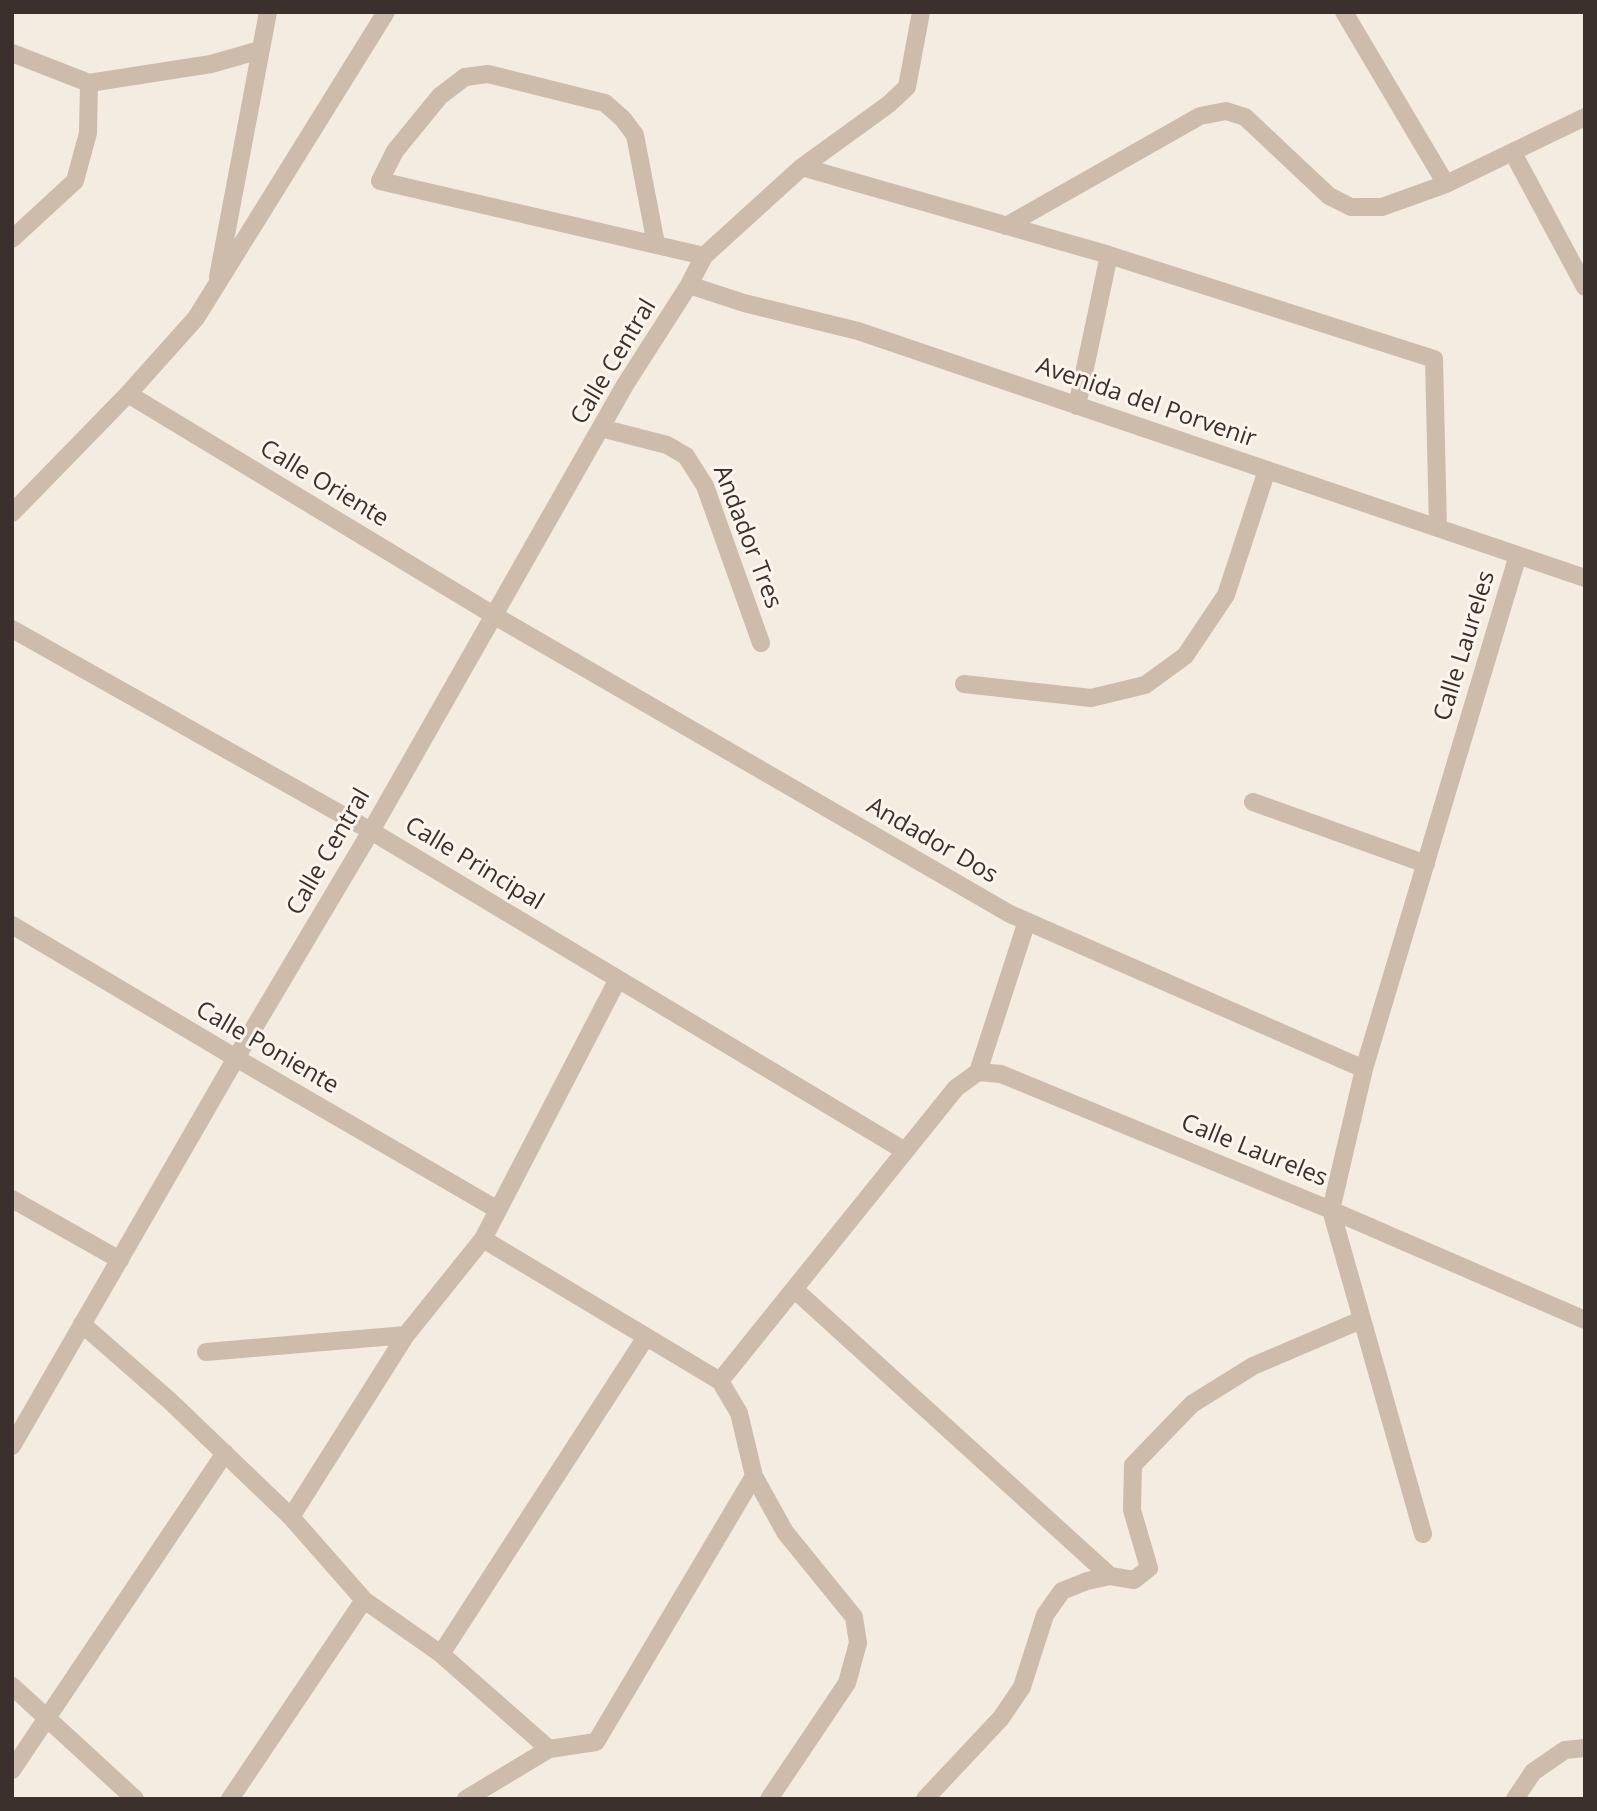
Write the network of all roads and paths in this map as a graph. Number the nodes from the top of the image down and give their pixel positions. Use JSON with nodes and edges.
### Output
{"nodes":[{"id":1,"x":268,"y":12,"type":"edge"},
{"id":2,"x":386,"y":12,"type":"edge"},
{"id":3,"x":921,"y":12,"type":"edge"},
{"id":4,"x":1344,"y":12,"type":"edge"},
{"id":5,"x":260,"y":50,"type":"junction"},
{"id":6,"x":12,"y":53,"type":"edge"},
{"id":7,"x":89,"y":83,"type":"junction"},
{"id":8,"x":1585,"y":117,"type":"edge"},
{"id":9,"x":1513,"y":153,"type":"junction"},
{"id":10,"x":802,"y":167,"type":"junction"},
{"id":11,"x":1446,"y":184,"type":"junction"},
{"id":12,"x":1006,"y":226,"type":"junction"},
{"id":13,"x":12,"y":239,"type":"edge"},
{"id":14,"x":656,"y":244,"type":"junction"},
{"id":15,"x":1109,"y":255,"type":"junction"},
{"id":16,"x":704,"y":256,"type":"junction"},
{"id":17,"x":689,"y":285,"type":"junction"},
{"id":18,"x":216,"y":287,"type":"junction"},
{"id":19,"x":1585,"y":287,"type":"edge"},
{"id":20,"x":128,"y":394,"type":"junction"},
{"id":21,"x":1077,"y":406,"type":"junction"},
{"id":22,"x":601,"y":428,"type":"junction"},
{"id":23,"x":1268,"y":470,"type":"junction"},
{"id":24,"x":12,"y":513,"type":"edge"},
{"id":25,"x":1438,"y":528,"type":"junction"},
{"id":26,"x":1518,"y":555,"type":"junction"},
{"id":27,"x":1585,"y":578,"type":"edge"},
{"id":28,"x":495,"y":616,"type":"junction"},
{"id":29,"x":12,"y":628,"type":"edge"},
{"id":30,"x":761,"y":643,"type":"dead end"},
{"id":31,"x":964,"y":684,"type":"dead end"},
{"id":32,"x":1253,"y":802,"type":"dead end"},
{"id":33,"x":370,"y":831,"type":"junction"},
{"id":34,"x":1426,"y":864,"type":"junction"},
{"id":35,"x":1027,"y":921,"type":"junction"},
{"id":36,"x":12,"y":925,"type":"edge"},
{"id":37,"x":618,"y":979,"type":"junction"},
{"id":38,"x":236,"y":1058,"type":"junction"},
{"id":39,"x":1364,"y":1069,"type":"junction"},
{"id":40,"x":978,"y":1072,"type":"junction"},
{"id":41,"x":905,"y":1151,"type":"junction"},
{"id":42,"x":12,"y":1199,"type":"edge"},
{"id":43,"x":498,"y":1210,"type":"junction"},
{"id":44,"x":1331,"y":1210,"type":"junction"},
{"id":45,"x":483,"y":1239,"type":"junction"},
{"id":46,"x":120,"y":1260,"type":"junction"},
{"id":47,"x":794,"y":1289,"type":"junction"},
{"id":48,"x":1361,"y":1320,"type":"junction"},
{"id":49,"x":1585,"y":1320,"type":"edge"},
{"id":50,"x":82,"y":1324,"type":"junction"},
{"id":51,"x":406,"y":1335,"type":"junction"},
{"id":52,"x":646,"y":1336,"type":"junction"},
{"id":53,"x":206,"y":1352,"type":"dead end"},
{"id":54,"x":720,"y":1381,"type":"junction"},
{"id":55,"x":12,"y":1446,"type":"edge"},
{"id":56,"x":225,"y":1453,"type":"junction"},
{"id":57,"x":754,"y":1476,"type":"junction"},
{"id":58,"x":290,"y":1517,"type":"junction"},
{"id":59,"x":1423,"y":1534,"type":"dead end"},
{"id":60,"x":1110,"y":1576,"type":"junction"},
{"id":61,"x":364,"y":1600,"type":"junction"},
{"id":62,"x":441,"y":1654,"type":"junction"},
{"id":63,"x":12,"y":1686,"type":"edge"},
{"id":64,"x":47,"y":1717,"type":"junction"},
{"id":65,"x":1585,"y":1748,"type":"edge"},
{"id":66,"x":549,"y":1749,"type":"junction"},
{"id":67,"x":12,"y":1770,"type":"edge"},
{"id":68,"x":135,"y":1799,"type":"edge"},
{"id":69,"x":230,"y":1799,"type":"edge"},
{"id":70,"x":466,"y":1799,"type":"edge"},
{"id":71,"x":769,"y":1799,"type":"edge"},
{"id":72,"x":925,"y":1799,"type":"edge"},
{"id":73,"x":1515,"y":1799,"type":"edge"}],
"edges":[{"from":1,"to":5,"type":"street"},
{"from":2,"to":18,"type":"street"},
{"from":3,"to":10,"type":"street"},
{"from":4,"to":11,"type":"street"},
{"from":5,"to":7,"type":"street"},
{"from":5,"to":18,"type":"street"},
{"from":6,"to":7,"type":"street"},
{"from":7,"to":13,"type":"street"},
{"from":8,"to":9,"type":"street"},
{"from":9,"to":11,"type":"street"},
{"from":9,"to":19,"type":"street"},
{"from":10,"to":12,"type":"street"},
{"from":10,"to":16,"type":"street"},
{"from":11,"to":12,"type":"street"},
{"from":12,"to":15,"type":"street"},
{"from":14,"to":14,"type":"street"},
{"from":14,"to":16,"type":"street"},
{"from":15,"to":21,"type":"street"},
{"from":15,"to":25,"type":"street"},
{"from":16,"to":17,"type":"street","name":"Calle Central"},
{"from":17,"to":21,"type":"street","name":"Avenida del Porvenir"},
{"from":17,"to":22,"type":"street","name":"Calle Central"},
{"from":18,"to":20,"type":"street"},
{"from":20,"to":24,"type":"street"},
{"from":20,"to":28,"type":"street","name":"Calle Oriente"},
{"from":21,"to":23,"type":"street","name":"Avenida del Porvenir"},
{"from":22,"to":28,"type":"street","name":"Calle Central"},
{"from":22,"to":30,"type":"street","name":"Andador Tres"},
{"from":23,"to":25,"type":"street","name":"Avenida del Porvenir"},
{"from":23,"to":31,"type":"street"},
{"from":25,"to":26,"type":"street","name":"Avenida del Porvenir"},
{"from":26,"to":27,"type":"street","name":"Avenida del Porvenir"},
{"from":26,"to":34,"type":"street","name":"Calle Laureles"},
{"from":28,"to":33,"type":"street","name":"Calle Central"},
{"from":28,"to":35,"type":"street","name":"Andador Dos"},
{"from":29,"to":33,"type":"street","name":"Calle Principal"},
{"from":32,"to":34,"type":"street"},
{"from":33,"to":37,"type":"street","name":"Calle Principal"},
{"from":33,"to":38,"type":"street","name":"Calle Central"},
{"from":34,"to":39,"type":"street","name":"Calle Laureles"},
{"from":35,"to":39,"type":"street","name":"Andador Dos"},
{"from":35,"to":40,"type":"street"},
{"from":36,"to":38,"type":"street","name":"Calle Poniente"},
{"from":37,"to":41,"type":"street","name":"Calle Principal"},
{"from":37,"to":43,"type":"street"},
{"from":38,"to":43,"type":"street","name":"Calle Poniente"},
{"from":38,"to":46,"type":"street","name":"Calle Central"},
{"from":39,"to":44,"type":"street","name":"Calle Laureles"},
{"from":40,"to":41,"type":"street"},
{"from":40,"to":44,"type":"street","name":"Calle Laureles"},
{"from":41,"to":47,"type":"street"},
{"from":42,"to":46,"type":"street"},
{"from":43,"to":45,"type":"street"},
{"from":44,"to":48,"type":"street"},
{"from":44,"to":49,"type":"street"},
{"from":45,"to":51,"type":"street"},
{"from":45,"to":52,"type":"street"},
{"from":46,"to":50,"type":"street","name":"Calle Central"},
{"from":47,"to":54,"type":"street"},
{"from":47,"to":60,"type":"street"},
{"from":48,"to":59,"type":"street"},
{"from":48,"to":60,"type":"street"},
{"from":50,"to":55,"type":"street","name":"Calle Central"},
{"from":50,"to":56,"type":"street"},
{"from":51,"to":53,"type":"street"},
{"from":51,"to":58,"type":"street"},
{"from":52,"to":54,"type":"street"},
{"from":52,"to":62,"type":"street"},
{"from":54,"to":57,"type":"street"},
{"from":56,"to":58,"type":"street"},
{"from":56,"to":64,"type":"street"},
{"from":57,"to":66,"type":"street"},
{"from":57,"to":71,"type":"street"},
{"from":58,"to":61,"type":"street"},
{"from":60,"to":72,"type":"street"},
{"from":61,"to":62,"type":"street"},
{"from":61,"to":69,"type":"street"},
{"from":62,"to":66,"type":"street"},
{"from":63,"to":64,"type":"street"},
{"from":64,"to":67,"type":"street"},
{"from":64,"to":68,"type":"street"},
{"from":65,"to":73,"type":"street"},
{"from":66,"to":70,"type":"street"}]}
